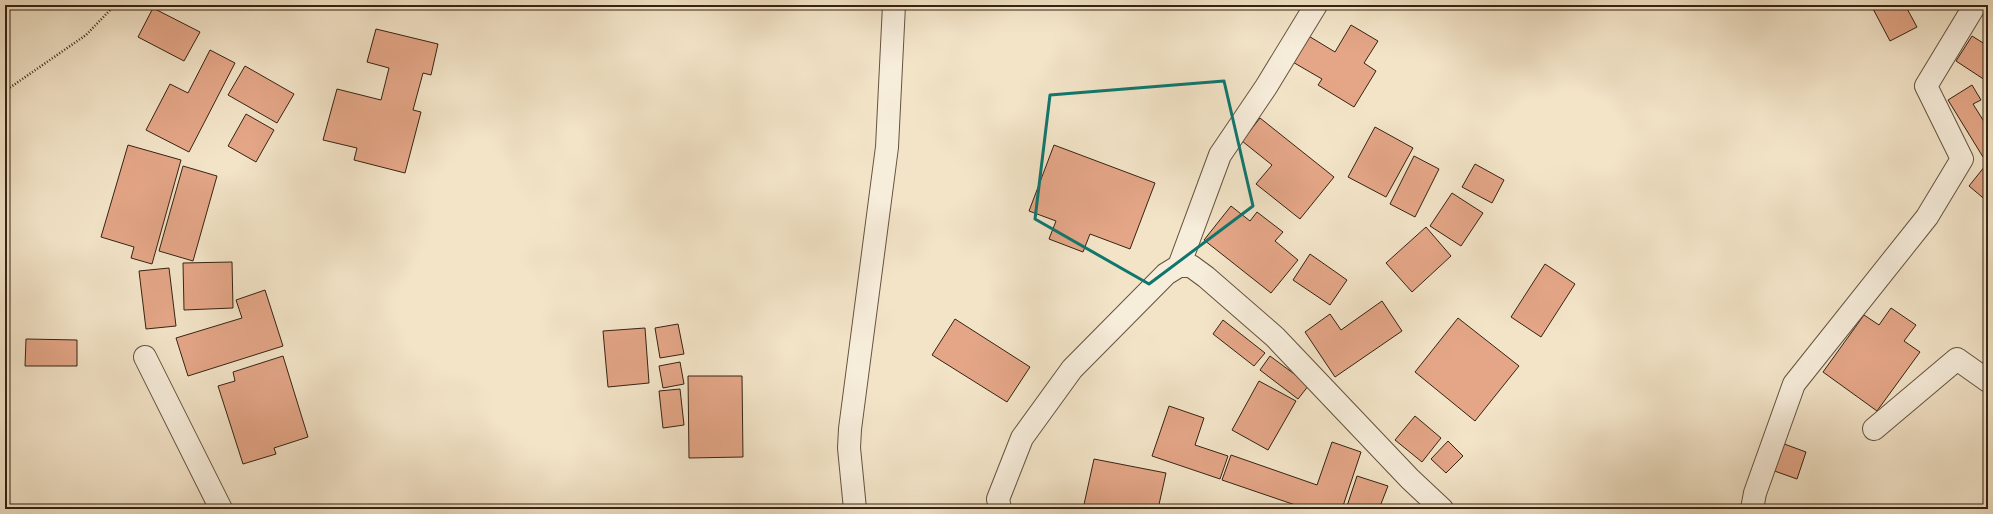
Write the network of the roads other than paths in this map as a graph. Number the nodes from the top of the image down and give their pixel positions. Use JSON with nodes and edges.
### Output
{"nodes":[{"id":1,"x":894,"y":5,"type":"edge"},
{"id":2,"x":1316,"y":5,"type":"edge"},
{"id":3,"x":1975,"y":5,"type":"edge"},
{"id":4,"x":1179,"y":266,"type":"junction"},
{"id":5,"x":145,"y":357,"type":"dead end"},
{"id":6,"x":1988,"y":381,"type":"edge"},
{"id":7,"x":1874,"y":429,"type":"dead end"},
{"id":8,"x":221,"y":509,"type":"edge"},
{"id":9,"x":855,"y":509,"type":"edge"},
{"id":10,"x":1000,"y":509,"type":"edge"},
{"id":11,"x":1442,"y":509,"type":"edge"},
{"id":12,"x":1752,"y":509,"type":"edge"}],
"edges":[{"from":1,"to":9,"type":"street"},
{"from":2,"to":4,"type":"street"},
{"from":3,"to":12,"type":"street"},
{"from":4,"to":10,"type":"street"},
{"from":4,"to":11,"type":"street"},
{"from":5,"to":8,"type":"street"},
{"from":6,"to":7,"type":"street"}]}
